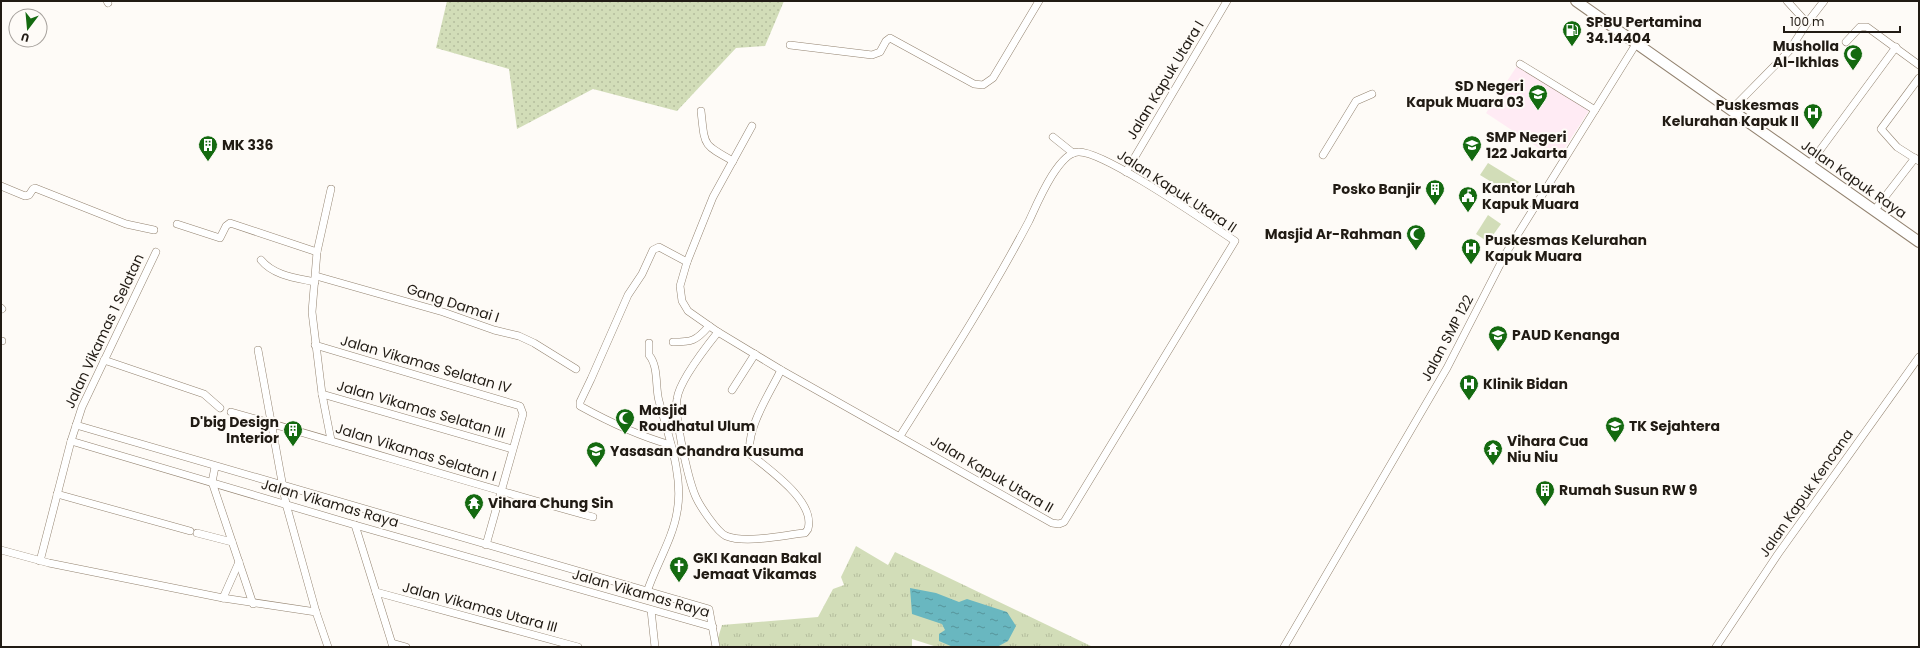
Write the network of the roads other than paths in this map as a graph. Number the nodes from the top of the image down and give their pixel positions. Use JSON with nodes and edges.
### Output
{"nodes":[{"id":1,"x":1039,"y":1,"type":"edge"},
{"id":2,"x":1227,"y":1,"type":"edge"},
{"id":3,"x":1576,"y":1,"type":"edge"},
{"id":4,"x":1787,"y":1,"type":"edge"},
{"id":5,"x":1824,"y":1,"type":"edge"},
{"id":6,"x":1807,"y":23,"type":"junction"},
{"id":7,"x":1846,"y":42,"type":"dead end"},
{"id":8,"x":1636,"y":44,"type":"junction"},
{"id":9,"x":790,"y":45,"type":"dead end"},
{"id":10,"x":1896,"y":47,"type":"junction"},
{"id":11,"x":1520,"y":64,"type":"dead end"},
{"id":12,"x":1919,"y":65,"type":"edge"},
{"id":13,"x":1919,"y":78,"type":"edge"},
{"id":14,"x":1372,"y":94,"type":"dead end"},
{"id":15,"x":1594,"y":110,"type":"junction"},
{"id":16,"x":1731,"y":110,"type":"junction"},
{"id":17,"x":701,"y":111,"type":"dead end"},
{"id":18,"x":752,"y":126,"type":"dead end"},
{"id":19,"x":1053,"y":137,"type":"dead end"},
{"id":20,"x":1073,"y":152,"type":"junction"},
{"id":21,"x":1323,"y":155,"type":"dead end"},
{"id":22,"x":1917,"y":160,"type":"edge"},
{"id":23,"x":733,"y":161,"type":"junction"},
{"id":24,"x":1809,"y":165,"type":"junction"},
{"id":25,"x":1126,"y":172,"type":"junction"},
{"id":26,"x":1,"y":186,"type":"edge"},
{"id":27,"x":331,"y":188,"type":"dead end"},
{"id":28,"x":1874,"y":211,"type":"junction"},
{"id":29,"x":177,"y":224,"type":"dead end"},
{"id":30,"x":154,"y":230,"type":"dead end"},
{"id":31,"x":1919,"y":242,"type":"edge"},
{"id":32,"x":156,"y":252,"type":"dead end"},
{"id":33,"x":317,"y":252,"type":"junction"},
{"id":34,"x":261,"y":260,"type":"dead end"},
{"id":35,"x":688,"y":262,"type":"junction"},
{"id":36,"x":315,"y":279,"type":"junction"},
{"id":37,"x":709,"y":326,"type":"junction"},
{"id":38,"x":718,"y":332,"type":"junction"},
{"id":39,"x":673,"y":342,"type":"dead end"},
{"id":40,"x":649,"y":343,"type":"dead end"},
{"id":41,"x":315,"y":345,"type":"junction"},
{"id":42,"x":258,"y":350,"type":"dead end"},
{"id":43,"x":755,"y":354,"type":"junction"},
{"id":44,"x":1919,"y":357,"type":"edge"},
{"id":45,"x":104,"y":360,"type":"junction"},
{"id":46,"x":576,"y":369,"type":"dead end"},
{"id":47,"x":781,"y":370,"type":"junction"},
{"id":48,"x":732,"y":390,"type":"dead end"},
{"id":49,"x":322,"y":394,"type":"junction"},
{"id":50,"x":220,"y":408,"type":"dead end"},
{"id":51,"x":231,"y":412,"type":"dead end"},
{"id":52,"x":271,"y":423,"type":"junction"},
{"id":53,"x":75,"y":427,"type":"junction"},
{"id":54,"x":900,"y":436,"type":"junction"},
{"id":55,"x":72,"y":439,"type":"junction"},
{"id":56,"x":331,"y":440,"type":"junction"},
{"id":57,"x":671,"y":445,"type":"junction"},
{"id":58,"x":512,"y":449,"type":"junction"},
{"id":59,"x":214,"y":468,"type":"junction"},
{"id":60,"x":212,"y":480,"type":"junction"},
{"id":61,"x":283,"y":487,"type":"junction"},
{"id":62,"x":500,"y":492,"type":"junction"},
{"id":63,"x":57,"y":494,"type":"junction"},
{"id":64,"x":286,"y":502,"type":"junction"},
{"id":65,"x":593,"y":517,"type":"dead end"},
{"id":66,"x":355,"y":525,"type":"junction"},
{"id":67,"x":232,"y":542,"type":"junction"},
{"id":68,"x":486,"y":545,"type":"junction"},
{"id":69,"x":1,"y":550,"type":"edge"},
{"id":70,"x":40,"y":561,"type":"junction"},
{"id":71,"x":239,"y":562,"type":"junction"},
{"id":72,"x":376,"y":592,"type":"junction"},
{"id":73,"x":647,"y":592,"type":"junction"},
{"id":74,"x":222,"y":598,"type":"junction"},
{"id":75,"x":253,"y":604,"type":"junction"},
{"id":76,"x":651,"y":610,"type":"junction"},
{"id":77,"x":316,"y":612,"type":"junction"},
{"id":78,"x":713,"y":626,"type":"junction"},
{"id":79,"x":392,"y":645,"type":"edge"},
{"id":80,"x":328,"y":647,"type":"edge"},
{"id":81,"x":406,"y":647,"type":"edge"},
{"id":82,"x":578,"y":647,"type":"edge"},
{"id":83,"x":655,"y":647,"type":"edge"},
{"id":84,"x":716,"y":647,"type":"edge"},
{"id":85,"x":1284,"y":647,"type":"edge"},
{"id":86,"x":1716,"y":647,"type":"edge"}],
"edges":[{"from":1,"to":9,"type":"street"},
{"from":2,"to":25,"type":"street","name":"Jalan Kapuk Utara I"},
{"from":3,"to":8,"type":"main road","name":"Jalan Kapuk Raya"},
{"from":4,"to":6,"type":"street"},
{"from":5,"to":6,"type":"street"},
{"from":6,"to":16,"type":"street"},
{"from":7,"to":10,"type":"street"},
{"from":8,"to":15,"type":"street","name":"Jalan SMP 122"},
{"from":8,"to":16,"type":"main road","name":"Jalan Kapuk Raya"},
{"from":10,"to":12,"type":"street"},
{"from":10,"to":24,"type":"street"},
{"from":11,"to":15,"type":"street"},
{"from":13,"to":22,"type":"street"},
{"from":14,"to":21,"type":"street"},
{"from":15,"to":85,"type":"street","name":"Jalan SMP 122"},
{"from":16,"to":24,"type":"main road","name":"Jalan Kapuk Raya"},
{"from":17,"to":23,"type":"street"},
{"from":18,"to":23,"type":"street","name":"Jalan Kapuk Utara II"},
{"from":19,"to":20,"type":"street"},
{"from":20,"to":25,"type":"street","name":"Jalan Kapuk Utara II"},
{"from":20,"to":54,"type":"street"},
{"from":22,"to":28,"type":"street"},
{"from":23,"to":35,"type":"street","name":"Jalan Kapuk Utara II"},
{"from":24,"to":28,"type":"main road","name":"Jalan Kapuk Raya"},
{"from":25,"to":54,"type":"street","name":"Jalan Kapuk Utara II"},
{"from":26,"to":30,"type":"street"},
{"from":27,"to":33,"type":"street"},
{"from":28,"to":31,"type":"main road","name":"Jalan Kapuk Raya"},
{"from":29,"to":33,"type":"street"},
{"from":32,"to":45,"type":"street","name":"Jalan Vikamas 1 Selatan"},
{"from":33,"to":36,"type":"street"},
{"from":34,"to":36,"type":"street","name":"Gang Damai I"},
{"from":35,"to":37,"type":"street","name":"Jalan Kapuk Utara II"},
{"from":35,"to":57,"type":"street"},
{"from":36,"to":41,"type":"street"},
{"from":36,"to":46,"type":"street","name":"Gang Damai I"},
{"from":37,"to":38,"type":"street","name":"Jalan Kapuk Utara II"},
{"from":37,"to":39,"type":"street"},
{"from":38,"to":43,"type":"street","name":"Jalan Kapuk Utara II"},
{"from":38,"to":47,"type":"street"},
{"from":40,"to":57,"type":"street"},
{"from":41,"to":49,"type":"street"},
{"from":41,"to":58,"type":"street","name":"Jalan Vikamas Selatan IV"},
{"from":42,"to":52,"type":"street"},
{"from":43,"to":47,"type":"street","name":"Jalan Kapuk Utara II"},
{"from":43,"to":48,"type":"street"},
{"from":44,"to":86,"type":"street","name":"Jalan Kapuk Kencana"},
{"from":45,"to":50,"type":"street"},
{"from":45,"to":53,"type":"street","name":"Jalan Vikamas 1 Selatan"},
{"from":47,"to":54,"type":"street","name":"Jalan Kapuk Utara II"},
{"from":49,"to":56,"type":"street"},
{"from":49,"to":58,"type":"street","name":"Jalan Vikamas Selatan III"},
{"from":51,"to":52,"type":"street","name":"Jalan Vikamas Selatan I"},
{"from":52,"to":56,"type":"street","name":"Jalan Vikamas Selatan I"},
{"from":52,"to":61,"type":"street"},
{"from":53,"to":55,"type":"street","name":"Jalan Vikamas 1 Selatan"},
{"from":53,"to":59,"type":"street","name":"Jalan Vikamas Raya"},
{"from":55,"to":60,"type":"street","name":"Jalan Vikamas Raya"},
{"from":55,"to":63,"type":"street","name":"Jalan Vikamas 1 Selatan"},
{"from":56,"to":62,"type":"street","name":"Jalan Vikamas Selatan I"},
{"from":57,"to":73,"type":"street"},
{"from":58,"to":62,"type":"street"},
{"from":59,"to":60,"type":"street"},
{"from":59,"to":61,"type":"street","name":"Jalan Vikamas Raya"},
{"from":60,"to":64,"type":"street","name":"Jalan Vikamas Raya"},
{"from":60,"to":67,"type":"street"},
{"from":61,"to":64,"type":"street"},
{"from":61,"to":68,"type":"street","name":"Jalan Vikamas Raya"},
{"from":62,"to":65,"type":"street","name":"Jalan Vikamas Selatan I"},
{"from":62,"to":68,"type":"street"},
{"from":63,"to":67,"type":"street"},
{"from":63,"to":70,"type":"street","name":"Jalan Vikamas 1 Selatan"},
{"from":64,"to":66,"type":"street","name":"Jalan Vikamas Raya"},
{"from":64,"to":77,"type":"street"},
{"from":66,"to":72,"type":"street"},
{"from":66,"to":76,"type":"street","name":"Jalan Vikamas Raya"},
{"from":67,"to":71,"type":"street"},
{"from":68,"to":73,"type":"street","name":"Jalan Vikamas Raya"},
{"from":69,"to":70,"type":"street"},
{"from":70,"to":74,"type":"street"},
{"from":71,"to":74,"type":"street"},
{"from":71,"to":75,"type":"street"},
{"from":72,"to":79,"type":"street"},
{"from":72,"to":82,"type":"street","name":"Jalan Vikamas Utara III"},
{"from":73,"to":78,"type":"street","name":"Jalan Vikamas Raya"},
{"from":74,"to":75,"type":"street"},
{"from":75,"to":77,"type":"street"},
{"from":76,"to":78,"type":"street","name":"Jalan Vikamas Raya"},
{"from":76,"to":83,"type":"street"},
{"from":77,"to":80,"type":"street"},
{"from":78,"to":84,"type":"street"},
{"from":79,"to":81,"type":"street"}]}
